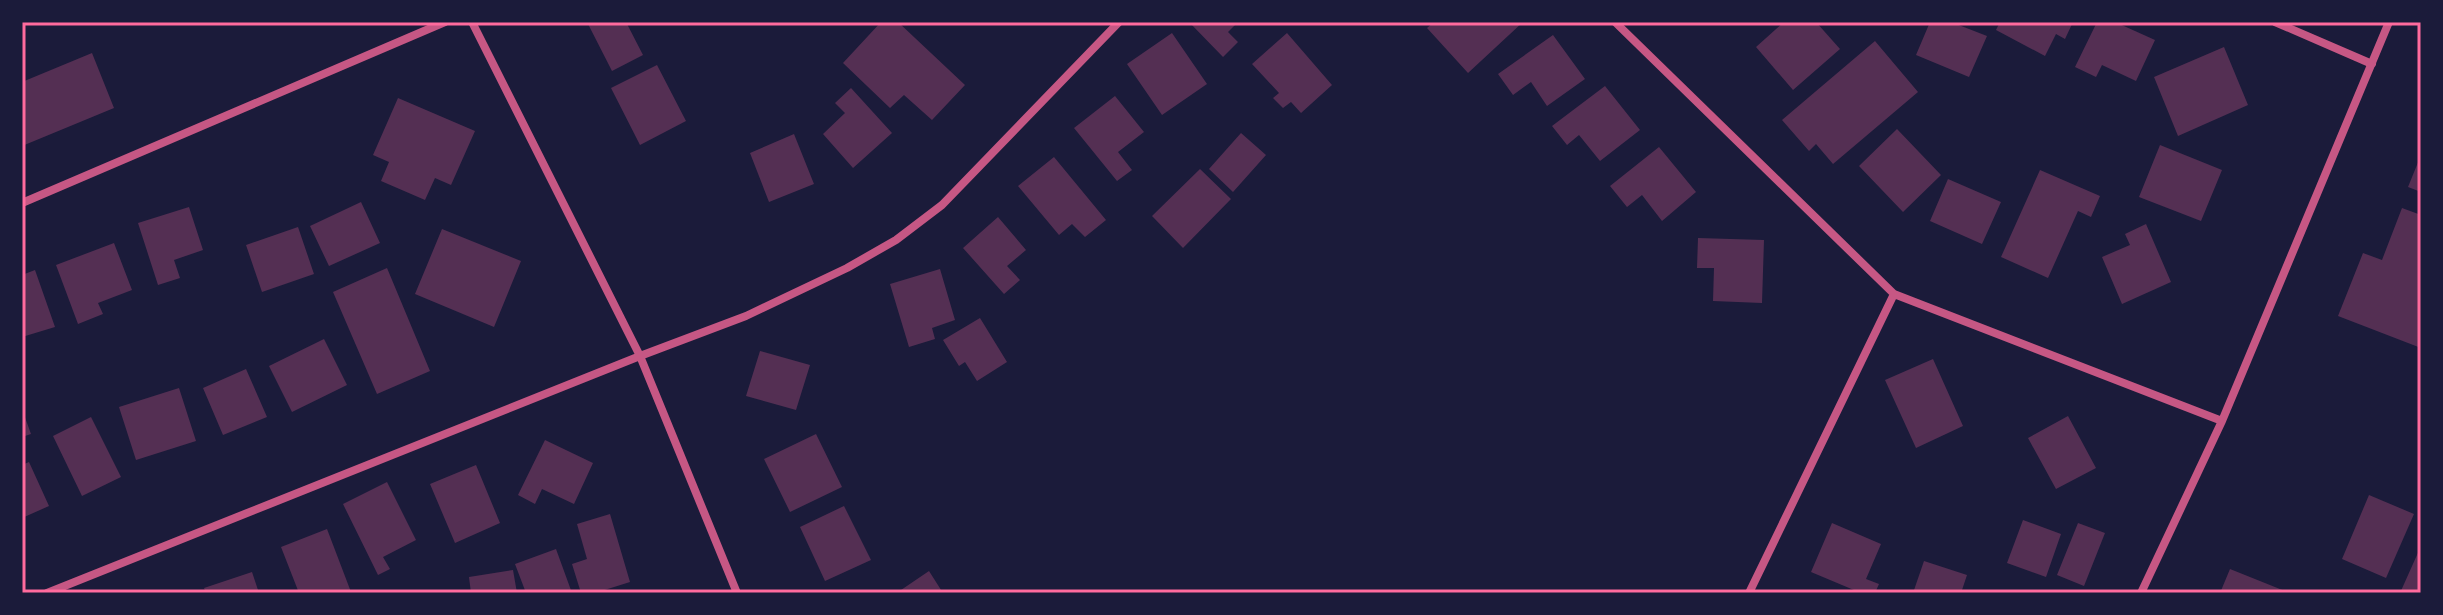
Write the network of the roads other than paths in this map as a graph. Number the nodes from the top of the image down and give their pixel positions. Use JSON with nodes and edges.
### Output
{"nodes":[{"id":1,"x":445,"y":22,"type":"edge"},
{"id":2,"x":472,"y":22,"type":"edge"},
{"id":3,"x":1119,"y":22,"type":"edge"},
{"id":4,"x":1615,"y":22,"type":"edge"},
{"id":5,"x":2275,"y":22,"type":"edge"},
{"id":6,"x":2389,"y":22,"type":"edge"},
{"id":7,"x":2372,"y":64,"type":"junction"},
{"id":8,"x":22,"y":203,"type":"edge"},
{"id":9,"x":1894,"y":294,"type":"junction"},
{"id":10,"x":640,"y":356,"type":"junction"},
{"id":11,"x":2222,"y":421,"type":"junction"},
{"id":12,"x":47,"y":593,"type":"edge"},
{"id":13,"x":737,"y":593,"type":"edge"},
{"id":14,"x":1749,"y":593,"type":"edge"},
{"id":15,"x":2141,"y":593,"type":"edge"}],
"edges":[{"from":1,"to":8,"type":"street"},
{"from":2,"to":10,"type":"street"},
{"from":3,"to":10,"type":"street"},
{"from":4,"to":9,"type":"street"},
{"from":5,"to":7,"type":"street"},
{"from":6,"to":7,"type":"street"},
{"from":7,"to":11,"type":"street"},
{"from":9,"to":11,"type":"street"},
{"from":9,"to":14,"type":"street"},
{"from":10,"to":12,"type":"street"},
{"from":10,"to":13,"type":"street"},
{"from":11,"to":15,"type":"street"}]}
